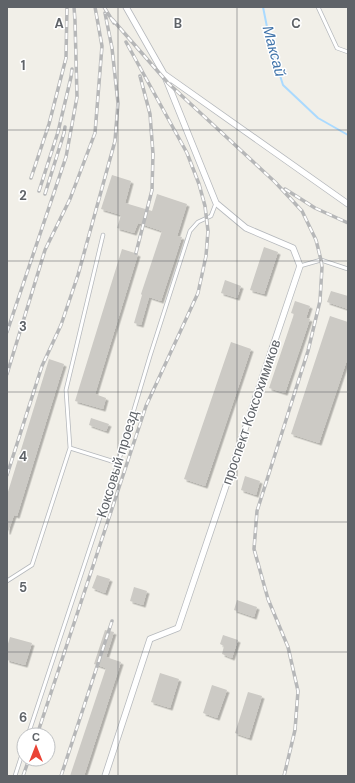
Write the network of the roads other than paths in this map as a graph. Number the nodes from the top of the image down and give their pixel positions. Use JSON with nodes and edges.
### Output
{"nodes":[{"id":1,"x":126,"y":7,"type":"edge"},
{"id":2,"x":318,"y":7,"type":"edge"},
{"id":3,"x":348,"y":52,"type":"edge"},
{"id":4,"x":164,"y":74,"type":"junction"},
{"id":5,"x":216,"y":203,"type":"junction"},
{"id":6,"x":348,"y":204,"type":"edge"},
{"id":7,"x":103,"y":235,"type":"dead end"},
{"id":8,"x":300,"y":266,"type":"junction"},
{"id":9,"x":348,"y":269,"type":"edge"},
{"id":10,"x":70,"y":448,"type":"junction"},
{"id":11,"x":118,"y":463,"type":"junction"},
{"id":12,"x":7,"y":581,"type":"edge"},
{"id":13,"x":31,"y":727,"type":"edge"},
{"id":14,"x":105,"y":776,"type":"edge"}],
"edges":[{"from":1,"to":4,"type":"street"},
{"from":2,"to":3,"type":"lane"},
{"from":4,"to":5,"type":"street"},
{"from":4,"to":6,"type":"street"},
{"from":5,"to":8,"type":"street"},
{"from":5,"to":11,"type":"lane","name":"Коксовый проезд"},
{"from":7,"to":10,"type":"lane"},
{"from":8,"to":9,"type":"lane"},
{"from":8,"to":14,"type":"street","name":"проспект Коксохимиков"},
{"from":10,"to":11,"type":"lane"},
{"from":10,"to":12,"type":"lane"},
{"from":11,"to":13,"type":"lane","name":"Коксовый проезд"}]}
